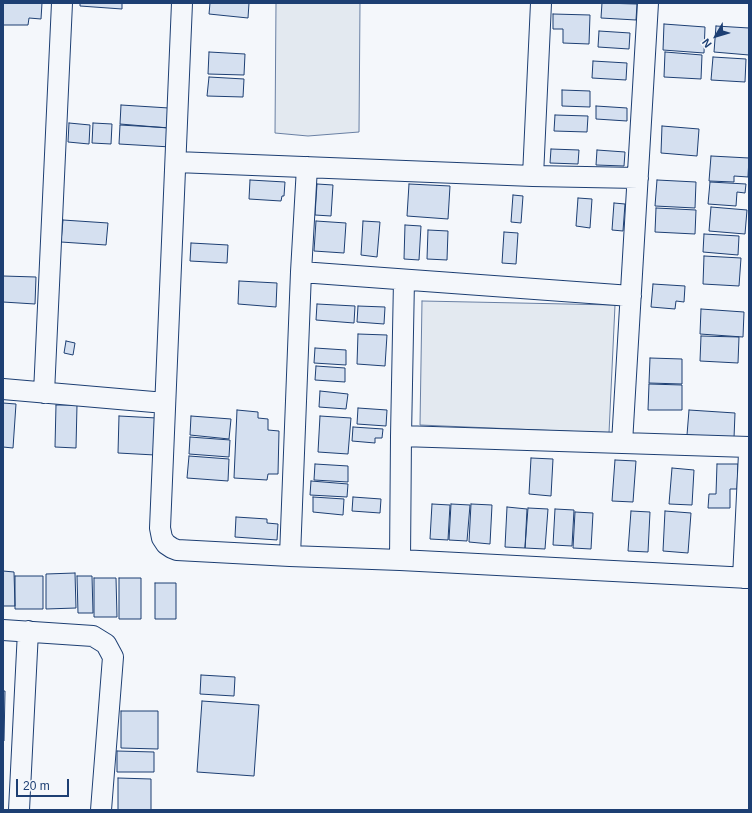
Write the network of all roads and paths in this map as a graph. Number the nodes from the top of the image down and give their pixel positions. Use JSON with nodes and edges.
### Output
{"nodes":[{"id":1,"x":62,"y":3,"type":"edge"},
{"id":2,"x":182,"y":3,"type":"edge"},
{"id":3,"x":541,"y":3,"type":"edge"},
{"id":4,"x":648,"y":3,"type":"edge"},
{"id":5,"x":176,"y":162,"type":"junction"},
{"id":6,"x":308,"y":167,"type":"junction"},
{"id":7,"x":533,"y":176,"type":"junction"},
{"id":8,"x":638,"y":178,"type":"junction"},
{"id":9,"x":301,"y":272,"type":"junction"},
{"id":10,"x":404,"y":280,"type":"junction"},
{"id":11,"x":631,"y":296,"type":"junction"},
{"id":12,"x":3,"y":389,"type":"edge"},
{"id":13,"x":44,"y":392,"type":"junction"},
{"id":14,"x":165,"y":403,"type":"junction"},
{"id":15,"x":401,"y":436,"type":"junction"},
{"id":16,"x":622,"y":443,"type":"junction"},
{"id":17,"x":749,"y":447,"type":"edge"},
{"id":18,"x":749,"y":453,"type":"edge"},
{"id":19,"x":290,"y":556,"type":"junction"},
{"id":20,"x":400,"y":560,"type":"junction"},
{"id":21,"x":746,"y":578,"type":"edge"},
{"id":22,"x":3,"y":630,"type":"edge"},
{"id":23,"x":28,"y":631,"type":"junction"},
{"id":24,"x":19,"y":810,"type":"edge"},
{"id":25,"x":102,"y":810,"type":"edge"}],
"edges":[{"from":1,"to":13,"type":"street"},
{"from":2,"to":5,"type":"street"},
{"from":3,"to":7,"type":"street"},
{"from":4,"to":8,"type":"street"},
{"from":5,"to":6,"type":"street"},
{"from":5,"to":14,"type":"street"},
{"from":6,"to":7,"type":"street"},
{"from":6,"to":9,"type":"street"},
{"from":7,"to":8,"type":"street"},
{"from":8,"to":11,"type":"street"},
{"from":9,"to":10,"type":"street"},
{"from":9,"to":19,"type":"street"},
{"from":10,"to":11,"type":"street"},
{"from":10,"to":15,"type":"street"},
{"from":11,"to":16,"type":"street"},
{"from":12,"to":13,"type":"street"},
{"from":13,"to":14,"type":"street"},
{"from":14,"to":19,"type":"street"},
{"from":15,"to":16,"type":"street"},
{"from":15,"to":20,"type":"street"},
{"from":16,"to":17,"type":"street"},
{"from":18,"to":21,"type":"street"},
{"from":19,"to":20,"type":"street"},
{"from":20,"to":21,"type":"street"},
{"from":22,"to":23,"type":"street"},
{"from":23,"to":24,"type":"street"},
{"from":23,"to":25,"type":"street"}]}
